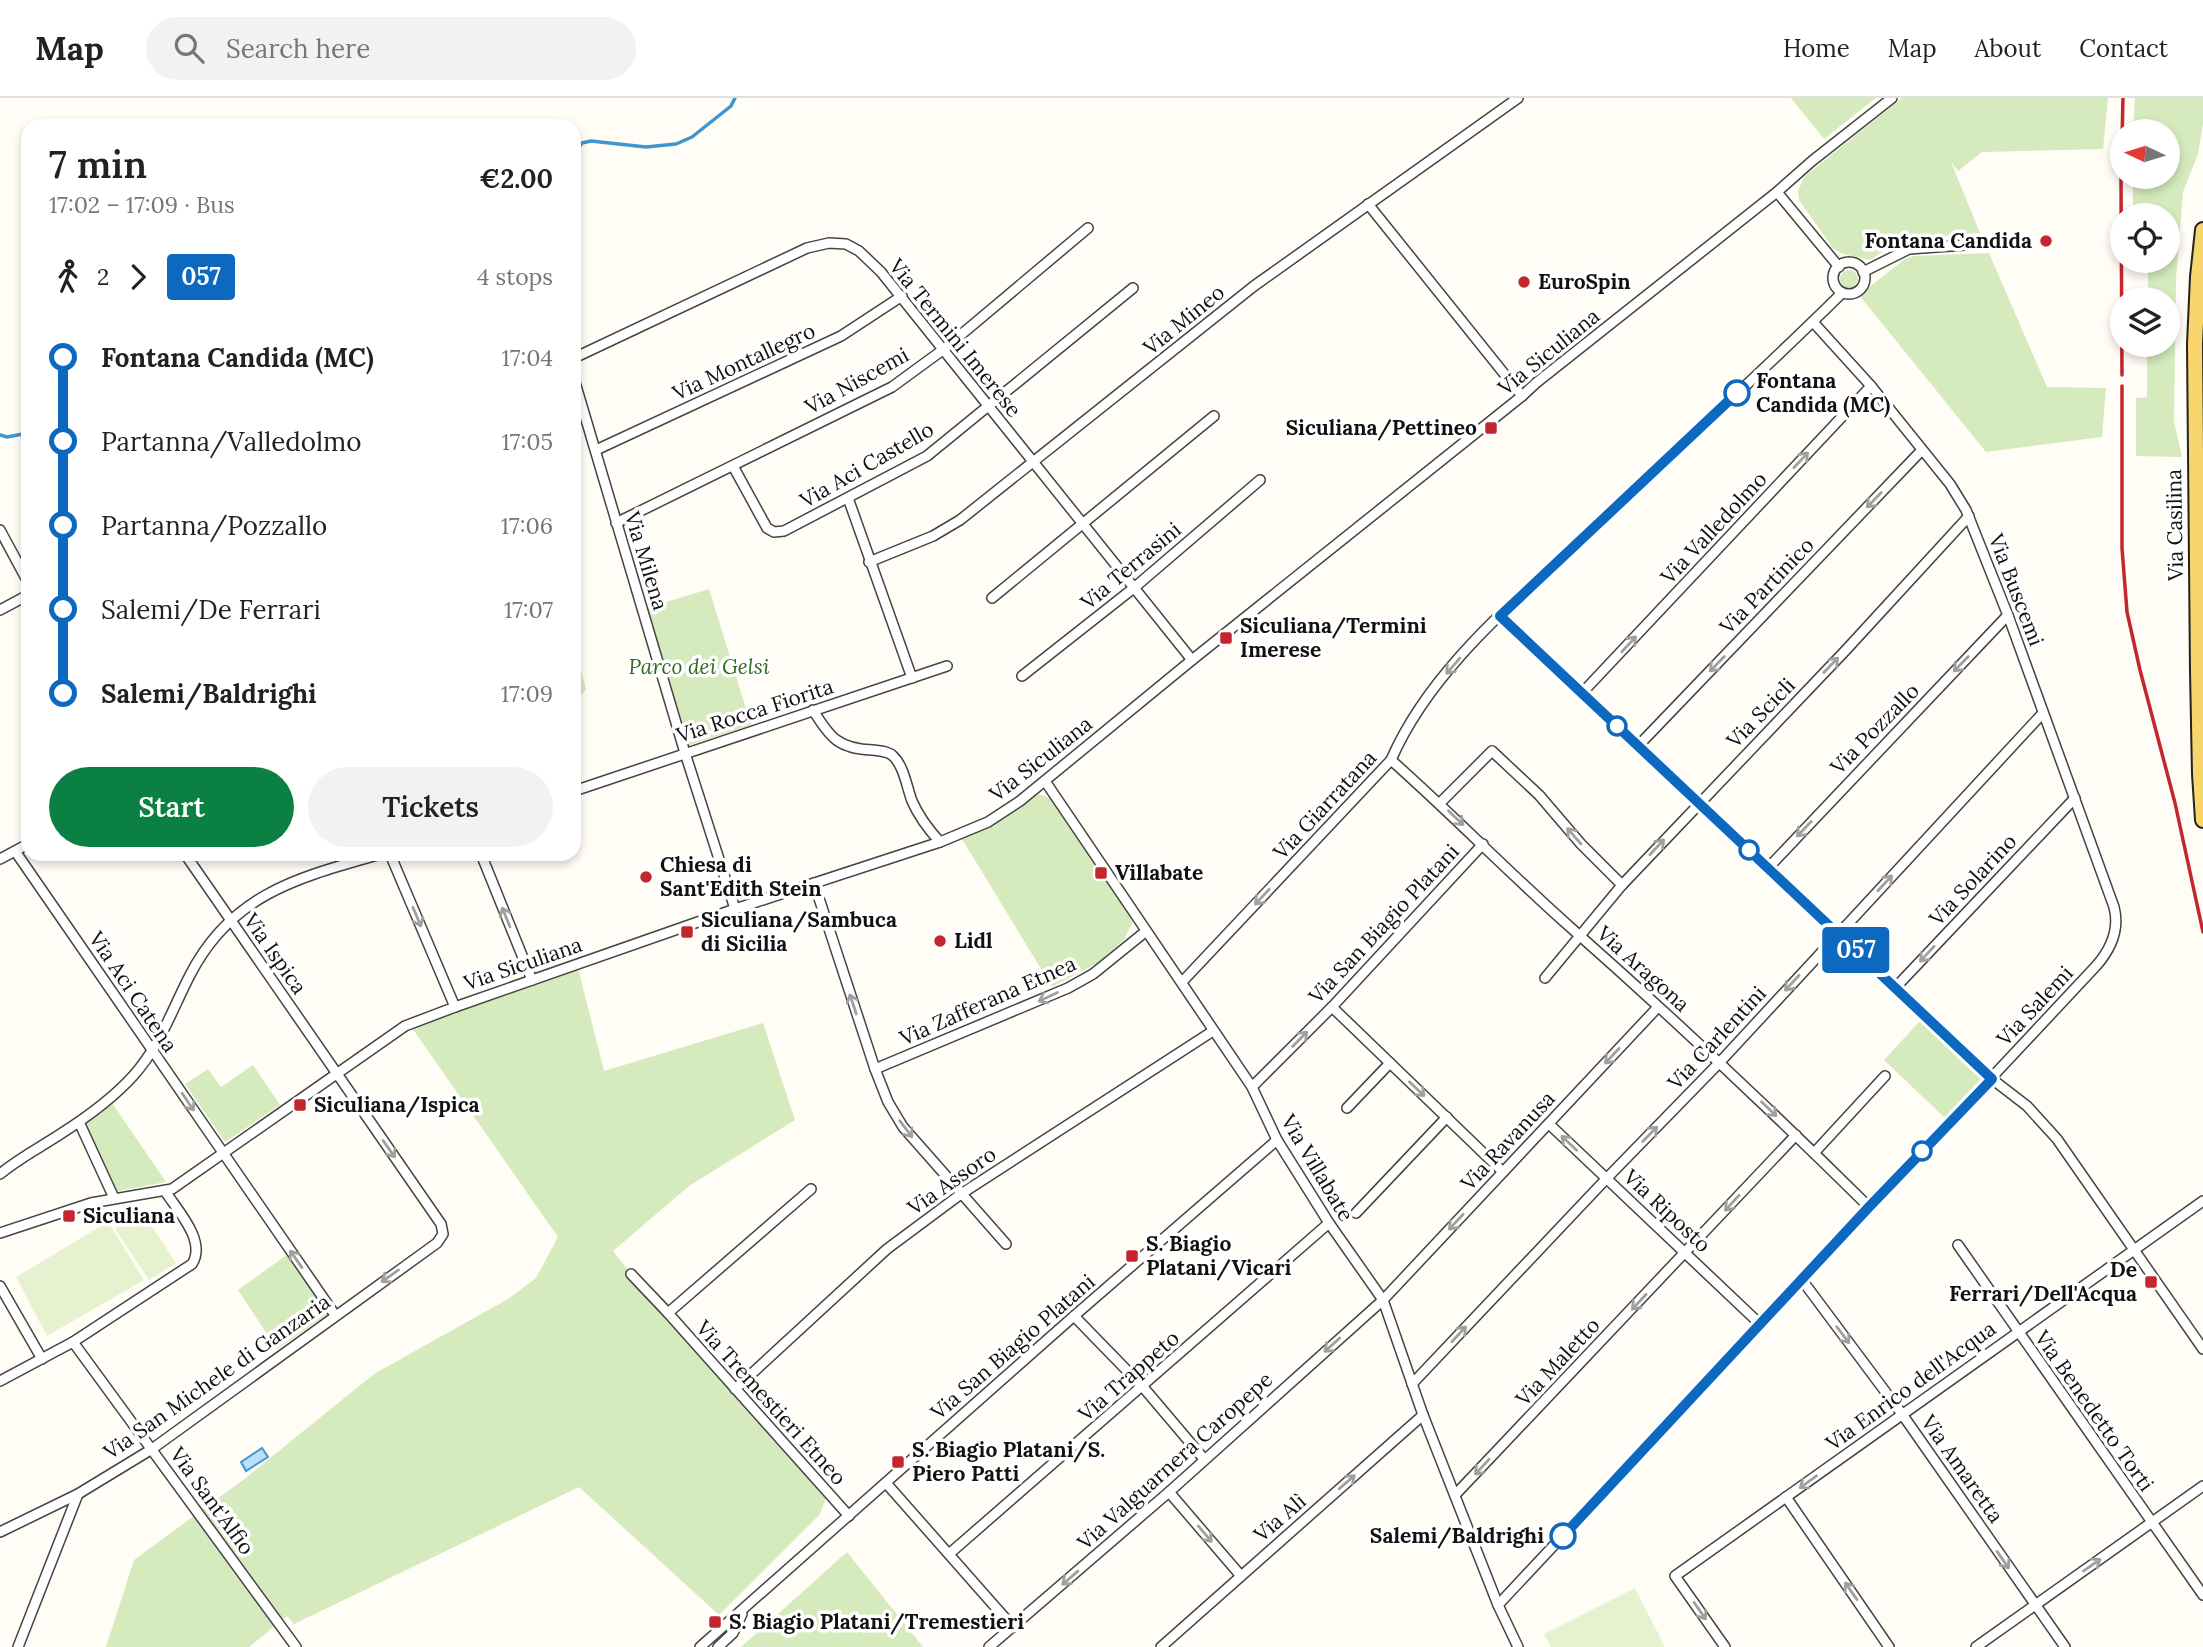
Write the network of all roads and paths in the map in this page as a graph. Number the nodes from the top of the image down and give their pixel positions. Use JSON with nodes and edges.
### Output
{"nodes":[{"id":1,"x":1518,"y":98,"type":"edge"},
{"id":2,"x":1892,"y":98,"type":"edge"},
{"id":3,"x":1777,"y":192,"type":"junction"},
{"id":4,"x":1368,"y":204,"type":"junction"},
{"id":5,"x":1088,"y":228,"type":"dead end"},
{"id":6,"x":2203,"y":230,"type":"edge"},
{"id":7,"x":1979,"y":244,"type":"dead end"},
{"id":8,"x":1839,"y":267,"type":"junction"},
{"id":9,"x":1863,"y":272,"type":"junction"},
{"id":10,"x":1133,"y":288,"type":"dead end"},
{"id":11,"x":1842,"y":293,"type":"junction"},
{"id":12,"x":902,"y":296,"type":"junction"},
{"id":13,"x":1813,"y":322,"type":"junction"},
{"id":14,"x":944,"y":349,"type":"junction"},
{"id":15,"x":581,"y":355,"type":"edge"},
{"id":16,"x":1871,"y":386,"type":"junction"},
{"id":17,"x":1522,"y":396,"type":"junction"},
{"id":18,"x":581,"y":402,"type":"edge"},
{"id":19,"x":988,"y":407,"type":"junction"},
{"id":20,"x":1214,"y":416,"type":"dead end"},
{"id":21,"x":596,"y":450,"type":"junction"},
{"id":22,"x":1922,"y":450,"type":"junction"},
{"id":23,"x":1033,"y":464,"type":"junction"},
{"id":24,"x":733,"y":466,"type":"junction"},
{"id":25,"x":1260,"y":480,"type":"dead end"},
{"id":26,"x":848,"y":499,"type":"junction"},
{"id":27,"x":1969,"y":516,"type":"junction"},
{"id":28,"x":616,"y":523,"type":"junction"},
{"id":29,"x":1082,"y":523,"type":"junction"},
{"id":30,"x":0,"y":530,"type":"edge"},
{"id":31,"x":869,"y":562,"type":"junction"},
{"id":32,"x":21,"y":569,"type":"edge"},
{"id":33,"x":1135,"y":587,"type":"junction"},
{"id":34,"x":992,"y":598,"type":"dead end"},
{"id":35,"x":21,"y":599,"type":"edge"},
{"id":36,"x":0,"y":610,"type":"edge"},
{"id":37,"x":2008,"y":615,"type":"junction"},
{"id":38,"x":1500,"y":616,"type":"junction"},
{"id":39,"x":1192,"y":660,"type":"junction"},
{"id":40,"x":947,"y":666,"type":"dead end"},
{"id":41,"x":1022,"y":676,"type":"dead end"},
{"id":42,"x":912,"y":678,"type":"junction"},
{"id":43,"x":2201,"y":686,"type":"edge"},
{"id":44,"x":1582,"y":693,"type":"junction"},
{"id":45,"x":813,"y":710,"type":"junction"},
{"id":46,"x":2043,"y":713,"type":"junction"},
{"id":47,"x":1638,"y":746,"type":"junction"},
{"id":48,"x":685,"y":753,"type":"junction"},
{"id":49,"x":1391,"y":760,"type":"junction"},
{"id":50,"x":1045,"y":781,"type":"junction"},
{"id":51,"x":581,"y":789,"type":"edge"},
{"id":52,"x":2075,"y":798,"type":"junction"},
{"id":53,"x":1440,"y":803,"type":"junction"},
{"id":54,"x":1698,"y":803,"type":"junction"},
{"id":55,"x":2203,"y":820,"type":"edge"},
{"id":56,"x":940,"y":842,"type":"junction"},
{"id":57,"x":1483,"y":844,"type":"junction"},
{"id":58,"x":21,"y":848,"type":"edge"},
{"id":59,"x":15,"y":851,"type":"junction"},
{"id":60,"x":0,"y":859,"type":"edge"},
{"id":61,"x":21,"y":860,"type":"edge"},
{"id":62,"x":22,"y":861,"type":"edge"},
{"id":63,"x":191,"y":861,"type":"edge"},
{"id":64,"x":358,"y":861,"type":"edge"},
{"id":65,"x":393,"y":861,"type":"edge"},
{"id":66,"x":484,"y":861,"type":"edge"},
{"id":67,"x":1768,"y":868,"type":"junction"},
{"id":68,"x":814,"y":883,"type":"junction"},
{"id":69,"x":1622,"y":885,"type":"junction"},
{"id":70,"x":735,"y":909,"type":"junction"},
{"id":71,"x":2116,"y":911,"type":"joint"},
{"id":72,"x":230,"y":920,"type":"junction"},
{"id":73,"x":1145,"y":932,"type":"junction"},
{"id":74,"x":1839,"y":933,"type":"junction"},
{"id":75,"x":1579,"y":935,"type":"junction"},
{"id":76,"x":1545,"y":978,"type":"dead end"},
{"id":77,"x":532,"y":980,"type":"junction"},
{"id":78,"x":1182,"y":982,"type":"junction"},
{"id":79,"x":1896,"y":987,"type":"junction"},
{"id":80,"x":455,"y":1007,"type":"junction"},
{"id":81,"x":1332,"y":1007,"type":"junction"},
{"id":82,"x":1658,"y":1007,"type":"junction"},
{"id":83,"x":1213,"y":1031,"type":"junction"},
{"id":84,"x":153,"y":1051,"type":"junction"},
{"id":85,"x":1720,"y":1062,"type":"junction"},
{"id":86,"x":1390,"y":1063,"type":"junction"},
{"id":87,"x":874,"y":1069,"type":"junction"},
{"id":88,"x":336,"y":1073,"type":"junction"},
{"id":89,"x":1885,"y":1076,"type":"dead end"},
{"id":90,"x":1992,"y":1079,"type":"junction"},
{"id":91,"x":1252,"y":1087,"type":"junction"},
{"id":92,"x":1348,"y":1108,"type":"dead end"},
{"id":93,"x":1447,"y":1117,"type":"junction"},
{"id":94,"x":79,"y":1122,"type":"junction"},
{"id":95,"x":1549,"y":1124,"type":"junction"},
{"id":96,"x":1796,"y":1135,"type":"junction"},
{"id":97,"x":1277,"y":1140,"type":"junction"},
{"id":98,"x":222,"y":1153,"type":"junction"},
{"id":99,"x":1814,"y":1153,"type":"junction"},
{"id":100,"x":1,"y":1172,"type":"edge"},
{"id":101,"x":1503,"y":1172,"type":"junction"},
{"id":102,"x":1606,"y":1178,"type":"junction"},
{"id":103,"x":811,"y":1189,"type":"dead end"},
{"id":104,"x":165,"y":1191,"type":"junction"},
{"id":105,"x":961,"y":1194,"type":"junction"},
{"id":106,"x":114,"y":1198,"type":"junction"},
{"id":107,"x":2203,"y":1201,"type":"edge"},
{"id":108,"x":1869,"y":1207,"type":"junction"},
{"id":109,"x":1356,"y":1213,"type":"dead end"},
{"id":110,"x":1329,"y":1223,"type":"junction"},
{"id":111,"x":0,"y":1233,"type":"edge"},
{"id":112,"x":443,"y":1234,"type":"joint"},
{"id":113,"x":1006,"y":1244,"type":"dead end"},
{"id":114,"x":1958,"y":1245,"type":"dead end"},
{"id":115,"x":2134,"y":1250,"type":"junction"},
{"id":116,"x":1686,"y":1252,"type":"junction"},
{"id":117,"x":631,"y":1274,"type":"dead end"},
{"id":118,"x":1802,"y":1280,"type":"junction"},
{"id":119,"x":0,"y":1286,"type":"edge"},
{"id":120,"x":1383,"y":1300,"type":"junction"},
{"id":121,"x":668,"y":1313,"type":"junction"},
{"id":122,"x":335,"y":1315,"type":"junction"},
{"id":123,"x":1074,"y":1316,"type":"junction"},
{"id":124,"x":1760,"y":1325,"type":"junction"},
{"id":125,"x":2017,"y":1332,"type":"junction"},
{"id":126,"x":74,"y":1342,"type":"junction"},
{"id":127,"x":2203,"y":1349,"type":"edge"},
{"id":128,"x":42,"y":1359,"type":"junction"},
{"id":129,"x":0,"y":1381,"type":"edge"},
{"id":130,"x":1412,"y":1384,"type":"junction"},
{"id":131,"x":1143,"y":1387,"type":"junction"},
{"id":132,"x":735,"y":1390,"type":"junction"},
{"id":133,"x":1902,"y":1414,"type":"junction"},
{"id":134,"x":1423,"y":1415,"type":"junction"},
{"id":135,"x":152,"y":1449,"type":"junction"},
{"id":136,"x":1204,"y":1459,"type":"junction"},
{"id":137,"x":886,"y":1483,"type":"junction"},
{"id":138,"x":2203,"y":1486,"type":"edge"},
{"id":139,"x":1169,"y":1492,"type":"junction"},
{"id":140,"x":78,"y":1494,"type":"junction"},
{"id":141,"x":1455,"y":1495,"type":"junction"},
{"id":142,"x":1786,"y":1497,"type":"junction"},
{"id":143,"x":849,"y":1516,"type":"junction"},
{"id":144,"x":2151,"y":1523,"type":"junction"},
{"id":145,"x":0,"y":1532,"type":"edge"},
{"id":146,"x":949,"y":1554,"type":"junction"},
{"id":147,"x":1241,"y":1576,"type":"junction"},
{"id":148,"x":2203,"y":1595,"type":"edge"},
{"id":149,"x":2034,"y":1604,"type":"junction"},
{"id":150,"x":1498,"y":1605,"type":"junction"},
{"id":151,"x":744,"y":1609,"type":"junction"},
{"id":152,"x":1013,"y":1627,"type":"junction"},
{"id":153,"x":18,"y":1647,"type":"edge"},
{"id":154,"x":296,"y":1647,"type":"edge"},
{"id":155,"x":700,"y":1647,"type":"edge"},
{"id":156,"x":718,"y":1647,"type":"edge"},
{"id":157,"x":989,"y":1647,"type":"edge"},
{"id":158,"x":1161,"y":1647,"type":"edge"},
{"id":159,"x":1518,"y":1647,"type":"edge"},
{"id":160,"x":1725,"y":1647,"type":"edge"},
{"id":161,"x":1889,"y":1647,"type":"edge"},
{"id":162,"x":1976,"y":1647,"type":"edge"},
{"id":163,"x":2065,"y":1647,"type":"edge"}],
"edges":[{"from":1,"to":4,"type":"street","name":"Via Mineo"},
{"from":2,"to":3,"type":"street","name":"Via Siculiana"},
{"from":3,"to":8,"type":"street"},
{"from":3,"to":17,"type":"street","name":"Via Siculiana"},
{"from":4,"to":17,"type":"street"},
{"from":4,"to":23,"type":"street","name":"Via Mineo"},
{"from":5,"to":14,"type":"street","name":"Via Niscemi"},
{"from":6,"to":43,"type":"main road","name":"Via Casilina"},
{"from":7,"to":9,"type":"street"},
{"from":8,"to":9,"type":"street"},
{"from":8,"to":11,"type":"street"},
{"from":9,"to":11,"type":"street"},
{"from":10,"to":19,"type":"street","name":"Via Aci Castello"},
{"from":11,"to":13,"type":"street","name":"Via Giarratana"},
{"from":12,"to":14,"type":"street","name":"Via Termini Imerese"},
{"from":12,"to":15,"type":"street","name":"Via Termini Imerese"},
{"from":12,"to":21,"type":"street","name":"Via Montallegro"},
{"from":13,"to":16,"type":"street","name":"Via Buscemi"},
{"from":13,"to":38,"type":"street","name":"Via Giarratana"},
{"from":14,"to":19,"type":"street","name":"Via Termini Imerese"},
{"from":14,"to":24,"type":"street","name":"Via Niscemi"},
{"from":16,"to":22,"type":"street","name":"Via Buscemi"},
{"from":44,"to":16,"type":"street","name":"Via Valledolmo","one_way":true},
{"from":17,"to":39,"type":"street","name":"Via Siculiana"},
{"from":18,"to":21,"type":"street","name":"Via Milena"},
{"from":19,"to":23,"type":"street","name":"Via Termini Imerese"},
{"from":19,"to":26,"type":"street","name":"Via Aci Castello"},
{"from":20,"to":29,"type":"street"},
{"from":21,"to":28,"type":"street","name":"Via Milena"},
{"from":22,"to":27,"type":"street","name":"Via Buscemi"},
{"from":22,"to":47,"type":"street","name":"Via Partinico","one_way":true},
{"from":23,"to":29,"type":"street","name":"Via Termini Imerese"},
{"from":23,"to":31,"type":"street","name":"Via Mineo"},
{"from":24,"to":26,"type":"street","name":"Via Aci Castello"},
{"from":24,"to":28,"type":"street","name":"Via Niscemi"},
{"from":25,"to":33,"type":"street","name":"Via Terrasini"},
{"from":26,"to":31,"type":"street"},
{"from":27,"to":37,"type":"street","name":"Via Buscemi"},
{"from":54,"to":27,"type":"street","name":"Via Scicli","one_way":true},
{"from":28,"to":48,"type":"street","name":"Via Milena"},
{"from":29,"to":33,"type":"street","name":"Via Termini Imerese"},
{"from":29,"to":34,"type":"street"},
{"from":30,"to":32,"type":"street"},
{"from":31,"to":42,"type":"street"},
{"from":33,"to":39,"type":"street","name":"Via Termini Imerese"},
{"from":33,"to":41,"type":"street","name":"Via Terrasini"},
{"from":35,"to":36,"type":"street"},
{"from":37,"to":46,"type":"street","name":"Via Buscemi"},
{"from":37,"to":67,"type":"street","name":"Via Pozzallo","one_way":true},
{"from":38,"to":44,"type":"street"},
{"from":38,"to":49,"type":"street","name":"Via Giarratana","one_way":true},
{"from":39,"to":50,"type":"street","name":"Via Siculiana"},
{"from":40,"to":42,"type":"street","name":"Via Rocca Fiorita"},
{"from":42,"to":45,"type":"street","name":"Via Rocca Fiorita"},
{"from":43,"to":55,"type":"main road","name":"Via Casilina"},
{"from":44,"to":47,"type":"street"},
{"from":45,"to":48,"type":"street","name":"Via Rocca Fiorita"},
{"from":45,"to":56,"type":"street"},
{"from":46,"to":52,"type":"street","name":"Via Buscemi"},
{"from":74,"to":46,"type":"street","name":"Via Carlentini","one_way":true},
{"from":47,"to":54,"type":"street"},
{"from":48,"to":51,"type":"street","name":"Via Rocca Fiorita"},
{"from":48,"to":70,"type":"street","name":"Via Milena"},
{"from":49,"to":53,"type":"street","name":"Via Aragona"},
{"from":49,"to":78,"type":"street","name":"Via Giarratana","one_way":true},
{"from":50,"to":56,"type":"street","name":"Via Siculiana"},
{"from":50,"to":73,"type":"street","name":"Via Villabate"},
{"from":52,"to":71,"type":"street","name":"Via Buscemi"},
{"from":52,"to":79,"type":"street","name":"Via Solarino","one_way":true},
{"from":53,"to":57,"type":"street","name":"Via Aragona","one_way":true},
{"from":69,"to":53,"type":"street","one_way":true},
{"from":54,"to":67,"type":"street"},
{"from":69,"to":54,"type":"street","name":"Via Scicli","one_way":true},
{"from":56,"to":68,"type":"street","name":"Via Siculiana"},
{"from":57,"to":75,"type":"street","name":"Via Aragona"},
{"from":57,"to":81,"type":"street","name":"Via San Biagio Platani"},
{"from":58,"to":59,"type":"street"},
{"from":59,"to":60,"type":"street"},
{"from":59,"to":61,"type":"street","name":"Via Aci Catena"},
{"from":62,"to":84,"type":"street","name":"Via Aci Catena"},
{"from":63,"to":72,"type":"street","name":"Via Ispica"},
{"from":64,"to":72,"type":"street"},
{"from":65,"to":80,"type":"street","one_way":true},
{"from":77,"to":66,"type":"street","one_way":true},
{"from":67,"to":74,"type":"street"},
{"from":68,"to":70,"type":"street","name":"Via Siculiana"},
{"from":87,"to":68,"type":"street","one_way":true},
{"from":69,"to":75,"type":"street","name":"Via Scicli"},
{"from":70,"to":77,"type":"street","name":"Via Siculiana"},
{"from":71,"to":90,"type":"street","name":"Via Salemi"},
{"from":72,"to":84,"type":"street"},
{"from":72,"to":88,"type":"street","name":"Via Ispica"},
{"from":73,"to":78,"type":"street","name":"Via Villabate"},
{"from":73,"to":87,"type":"street","name":"Via Zafferana Etnea","one_way":true},
{"from":74,"to":79,"type":"street"},
{"from":74,"to":85,"type":"street","name":"Via Carlentini","one_way":true},
{"from":75,"to":76,"type":"street","name":"Via Scicli"},
{"from":75,"to":82,"type":"street","name":"Via Aragona"},
{"from":77,"to":80,"type":"street","name":"Via Siculiana"},
{"from":78,"to":83,"type":"street","name":"Via Villabate"},
{"from":79,"to":90,"type":"street"},
{"from":80,"to":88,"type":"street","name":"Via Siculiana"},
{"from":81,"to":86,"type":"street"},
{"from":91,"to":81,"type":"street","name":"Via San Biagio Platani","one_way":true},
{"from":82,"to":85,"type":"street","name":"Via Aragona"},
{"from":82,"to":95,"type":"street","name":"Via Ravanusa","one_way":true},
{"from":83,"to":91,"type":"street","name":"Via Villabate"},
{"from":83,"to":105,"type":"street","name":"Via Assoro"},
{"from":84,"to":94,"type":"street"},
{"from":84,"to":98,"type":"street","name":"Via Aci Catena","one_way":true},
{"from":85,"to":96,"type":"street","name":"Via Aragona","one_way":true},
{"from":102,"to":85,"type":"street","name":"Via Carlentini","one_way":true},
{"from":86,"to":92,"type":"street"},
{"from":86,"to":93,"type":"street","one_way":true},
{"from":87,"to":105,"type":"street","one_way":true},
{"from":88,"to":98,"type":"street","name":"Via Siculiana"},
{"from":88,"to":112,"type":"street","name":"Via Ispica","one_way":true},
{"from":89,"to":99,"type":"street"},
{"from":90,"to":108,"type":"street","name":"Via Salemi"},
{"from":90,"to":115,"type":"street"},
{"from":91,"to":97,"type":"street","name":"Via Villabate"},
{"from":93,"to":101,"type":"street"},
{"from":93,"to":109,"type":"street"},
{"from":94,"to":100,"type":"street"},
{"from":94,"to":106,"type":"street"},
{"from":95,"to":101,"type":"street","name":"Via Ravanusa"},
{"from":102,"to":95,"type":"street","name":"Via Riposto","one_way":true},
{"from":96,"to":99,"type":"street","name":"Via Aragona"},
{"from":96,"to":116,"type":"street","name":"Via Maletto","one_way":true},
{"from":97,"to":110,"type":"street","name":"Via Villabate"},
{"from":97,"to":123,"type":"street","name":"Via San Biagio Platani"},
{"from":98,"to":104,"type":"street","name":"Via Siculiana"},
{"from":122,"to":98,"type":"street","name":"Via Aci Catena","one_way":true},
{"from":99,"to":108,"type":"street","name":"Via Aragona"},
{"from":101,"to":120,"type":"street","name":"Via Ravanusa","one_way":true},
{"from":102,"to":116,"type":"street","name":"Via Riposto"},
{"from":130,"to":102,"type":"street","name":"Via Carlentini","one_way":true},
{"from":103,"to":121,"type":"street","name":"Via Tremestieri Etneo"},
{"from":104,"to":106,"type":"street","name":"Via Siculiana"},
{"from":104,"to":126,"type":"street"},
{"from":105,"to":113,"type":"street"},
{"from":105,"to":132,"type":"street","name":"Via Assoro"},
{"from":106,"to":111,"type":"street","name":"Via Siculiana"},
{"from":107,"to":115,"type":"street","name":"Via Enrico dell'Acqua"},
{"from":108,"to":118,"type":"street","name":"Via Salemi"},
{"from":110,"to":120,"type":"street","name":"Via Villabate"},
{"from":110,"to":131,"type":"street","name":"Via Trappeto"},
{"from":112,"to":122,"type":"street","name":"Via San Michele di Ganzaria","one_way":true},
{"from":114,"to":125,"type":"street","name":"Via Benedetto Torti"},
{"from":115,"to":125,"type":"street","name":"Via Enrico dell'Acqua"},
{"from":115,"to":127,"type":"street"},
{"from":116,"to":124,"type":"street","name":"Via Riposto"},
{"from":116,"to":141,"type":"street","name":"Via Maletto","one_way":true},
{"from":117,"to":121,"type":"street","name":"Via Tremestieri Etneo"},
{"from":118,"to":124,"type":"street","name":"Via Salemi"},
{"from":118,"to":133,"type":"street","name":"Via Amaretta","one_way":true},
{"from":119,"to":128,"type":"street"},
{"from":120,"to":130,"type":"street","name":"Via Villabate"},
{"from":120,"to":136,"type":"street","name":"Via Valguarnera Caropepe","one_way":true},
{"from":121,"to":132,"type":"street","name":"Via Tremestieri Etneo"},
{"from":122,"to":135,"type":"street","name":"Via San Michele di Ganzaria"},
{"from":123,"to":131,"type":"street"},
{"from":123,"to":137,"type":"street","name":"Via San Biagio Platani"},
{"from":124,"to":150,"type":"street","name":"Via Salemi"},
{"from":125,"to":133,"type":"street","name":"Via Enrico dell'Acqua"},
{"from":125,"to":144,"type":"street","name":"Via Benedetto Torti"},
{"from":126,"to":128,"type":"street"},
{"from":126,"to":135,"type":"street","name":"Via Sant'Alfio"},
{"from":128,"to":129,"type":"street"},
{"from":130,"to":134,"type":"street","name":"Via Villabate"},
{"from":131,"to":136,"type":"street"},
{"from":131,"to":146,"type":"street","name":"Via Trappeto"},
{"from":132,"to":143,"type":"street","name":"Via Tremestieri Etneo"},
{"from":133,"to":142,"type":"street","name":"Via Enrico dell'Acqua","one_way":true},
{"from":133,"to":149,"type":"street","name":"Via Amaretta","one_way":true},
{"from":134,"to":141,"type":"street","name":"Via Villabate"},
{"from":147,"to":134,"type":"street","name":"Via Alì","one_way":true},
{"from":135,"to":140,"type":"street","name":"Via San Michele di Ganzaria"},
{"from":135,"to":154,"type":"street","name":"Via Sant'Alfio"},
{"from":136,"to":139,"type":"street","name":"Via Valguarnera Caropepe"},
{"from":137,"to":143,"type":"street","name":"Via San Biagio Platani"},
{"from":137,"to":146,"type":"street"},
{"from":138,"to":144,"type":"street"},
{"from":139,"to":147,"type":"street","one_way":true},
{"from":139,"to":152,"type":"street","name":"Via Valguarnera Caropepe","one_way":true},
{"from":140,"to":145,"type":"street","name":"Via San Michele di Ganzaria"},
{"from":140,"to":153,"type":"street"},
{"from":141,"to":150,"type":"street","name":"Via Villabate"},
{"from":142,"to":160,"type":"street","name":"Via Enrico dell'Acqua","one_way":true},
{"from":161,"to":142,"type":"street","one_way":true},
{"from":143,"to":151,"type":"street","name":"Via San Biagio Platani"},
{"from":144,"to":148,"type":"street","name":"Via Benedetto Torti"},
{"from":149,"to":144,"type":"street","one_way":true},
{"from":146,"to":152,"type":"street"},
{"from":147,"to":158,"type":"street","name":"Via Alì"},
{"from":149,"to":162,"type":"street"},
{"from":149,"to":163,"type":"street","name":"Via Amaretta"},
{"from":150,"to":159,"type":"street","name":"Via Villabate"},
{"from":151,"to":155,"type":"street","name":"Via San Biagio Platani"},
{"from":151,"to":156,"type":"street","name":"Via San Biagio Platani"},
{"from":152,"to":157,"type":"street","name":"Via Valguarnera Caropepe"}]}
